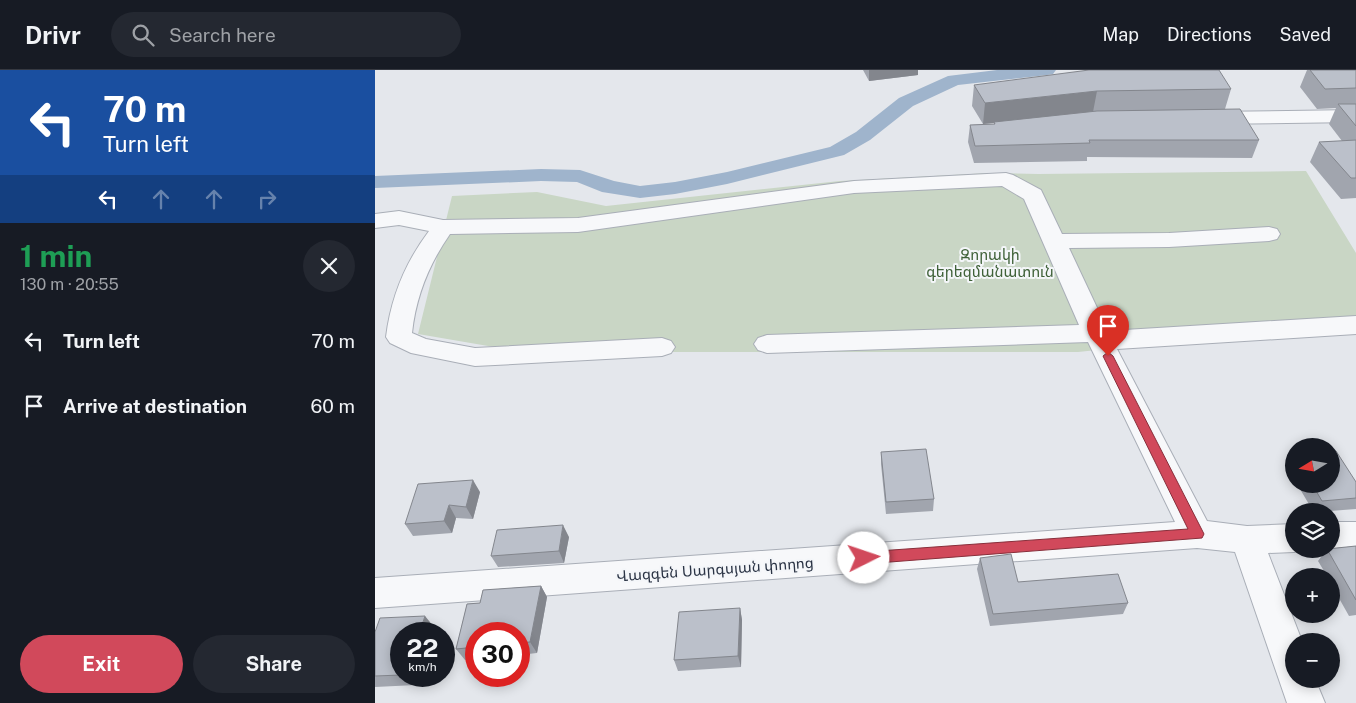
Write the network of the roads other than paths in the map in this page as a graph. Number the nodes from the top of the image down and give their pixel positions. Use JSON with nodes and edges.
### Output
{"nodes":[{"id":1,"x":1356,"y":116,"type":"edge"},
{"id":2,"x":1190,"y":118,"type":"edge"},
{"id":3,"x":375,"y":221,"type":"edge"},
{"id":4,"x":443,"y":227,"type":"junction"},
{"id":5,"x":1269,"y":234,"type":"dead end"},
{"id":6,"x":1055,"y":241,"type":"junction"},
{"id":7,"x":1356,"y":325,"type":"edge"},
{"id":8,"x":1098,"y":337,"type":"junction"},
{"id":9,"x":767,"y":344,"type":"dead end"},
{"id":10,"x":662,"y":347,"type":"dead end"},
{"id":11,"x":1197,"y":534,"type":"junction"},
{"id":12,"x":1340,"y":536,"type":"edge"},
{"id":13,"x":1356,"y":536,"type":"edge"},
{"id":14,"x":1285,"y":538,"type":"edge"},
{"id":15,"x":1247,"y":540,"type":"junction"},
{"id":16,"x":375,"y":593,"type":"edge"},
{"id":17,"x":1285,"y":644,"type":"edge"},
{"id":18,"x":1300,"y":688,"type":"edge"},
{"id":19,"x":1306,"y":703,"type":"edge"}],
"edges":[{"from":1,"to":2,"type":"street"},
{"from":3,"to":4,"type":"street"},
{"from":4,"to":6,"type":"street"},
{"from":4,"to":10,"type":"street"},
{"from":5,"to":6,"type":"street"},
{"from":6,"to":8,"type":"street"},
{"from":7,"to":8,"type":"street"},
{"from":8,"to":9,"type":"street"},
{"from":8,"to":11,"type":"street"},
{"from":11,"to":15,"type":"street","name":"Վազգեն Սարգսյան փողոց"},
{"from":11,"to":16,"type":"street","name":"Վազգեն Սարգսյան փողոց"},
{"from":12,"to":13,"type":"street"},
{"from":14,"to":15,"type":"street","name":"Վազգեն Սարգսյան փողոց"},
{"from":15,"to":17,"type":"street"},
{"from":18,"to":19,"type":"street"}]}
